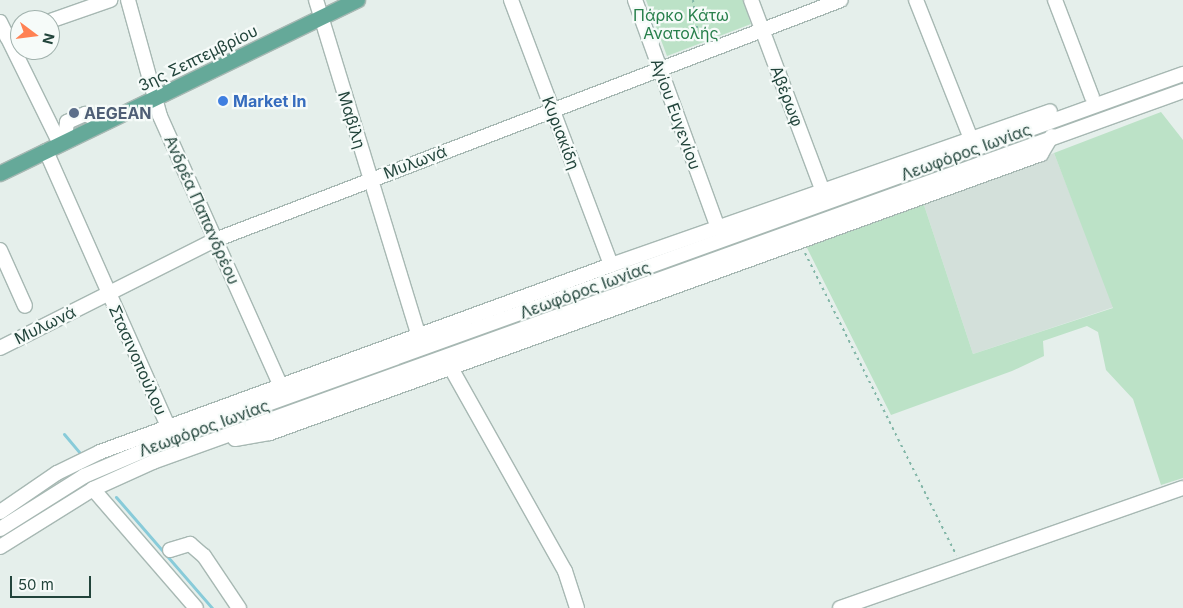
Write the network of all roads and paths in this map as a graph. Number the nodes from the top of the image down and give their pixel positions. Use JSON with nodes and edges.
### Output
{"nodes":[{"id":1,"x":110,"y":0,"type":"edge"},
{"id":2,"x":128,"y":0,"type":"edge"},
{"id":3,"x":316,"y":0,"type":"edge"},
{"id":4,"x":357,"y":0,"type":"edge"},
{"id":5,"x":511,"y":0,"type":"edge"},
{"id":6,"x":635,"y":0,"type":"edge"},
{"id":7,"x":693,"y":0,"type":"edge"},
{"id":8,"x":751,"y":0,"type":"edge"},
{"id":9,"x":840,"y":0,"type":"edge"},
{"id":10,"x":916,"y":0,"type":"edge"},
{"id":11,"x":1055,"y":0,"type":"edge"},
{"id":12,"x":60,"y":18,"type":"edge"},
{"id":13,"x":321,"y":18,"type":"junction"},
{"id":14,"x":762,"y":30,"type":"junction"},
{"id":15,"x":6,"y":31,"type":"edge"},
{"id":16,"x":700,"y":53,"type":"junction"},
{"id":17,"x":660,"y":68,"type":"junction"},
{"id":18,"x":1182,"y":74,"type":"edge"},
{"id":19,"x":1183,"y":91,"type":"edge"},
{"id":20,"x":1092,"y":97,"type":"junction"},
{"id":21,"x":154,"y":99,"type":"junction"},
{"id":22,"x":552,"y":110,"type":"junction"},
{"id":23,"x":1052,"y":136,"type":"junction"},
{"id":24,"x":970,"y":139,"type":"junction"},
{"id":25,"x":62,"y":143,"type":"junction"},
{"id":26,"x":46,"y":151,"type":"junction"},
{"id":27,"x":0,"y":173,"type":"edge"},
{"id":28,"x":369,"y":179,"type":"junction"},
{"id":29,"x":823,"y":192,"type":"junction"},
{"id":30,"x":718,"y":228,"type":"junction"},
{"id":31,"x":215,"y":240,"type":"junction"},
{"id":32,"x":800,"y":243,"type":"junction"},
{"id":33,"x":0,"y":250,"type":"edge"},
{"id":34,"x":611,"y":265,"type":"junction"},
{"id":35,"x":109,"y":294,"type":"junction"},
{"id":36,"x":25,"y":306,"type":"dead end"},
{"id":37,"x":419,"y":337,"type":"junction"},
{"id":38,"x":0,"y":348,"type":"edge"},
{"id":39,"x":451,"y":368,"type":"junction"},
{"id":40,"x":281,"y":386,"type":"junction"},
{"id":41,"x":168,"y":426,"type":"junction"},
{"id":42,"x":220,"y":438,"type":"junction"},
{"id":43,"x":1183,"y":488,"type":"edge"},
{"id":44,"x":93,"y":489,"type":"junction"},
{"id":45,"x":0,"y":512,"type":"edge"},
{"id":46,"x":0,"y":529,"type":"edge"},
{"id":47,"x":0,"y":547,"type":"edge"},
{"id":48,"x":170,"y":550,"type":"dead end"},
{"id":49,"x":962,"y":566,"type":"junction"},
{"id":50,"x":196,"y":608,"type":"edge"},
{"id":51,"x":239,"y":608,"type":"edge"},
{"id":52,"x":577,"y":608,"type":"edge"},
{"id":53,"x":840,"y":608,"type":"edge"}],
"edges":[{"from":1,"to":12,"type":"street"},
{"from":2,"to":21,"type":"street","name":"Ανδρέα Παπανδρέου"},
{"from":3,"to":13,"type":"street","name":"Μαβίλη"},
{"from":4,"to":13,"type":"main road","name":"3ης Σεπτεμβρίου"},
{"from":5,"to":22,"type":"street","name":"Κυριακίδη"},
{"from":6,"to":17,"type":"street","name":"Αγίου Ευγενίου"},
{"from":7,"to":16,"type":"path"},
{"from":8,"to":14,"type":"street","name":"Αβέρωφ"},
{"from":9,"to":14,"type":"street","name":"Μυλωνά"},
{"from":10,"to":24,"type":"street"},
{"from":11,"to":20,"type":"street"},
{"from":13,"to":21,"type":"main road","name":"3ης Σεπτεμβρίου"},
{"from":13,"to":28,"type":"street","name":"Μαβίλη"},
{"from":14,"to":16,"type":"street","name":"Μυλωνά"},
{"from":14,"to":29,"type":"street","name":"Αβέρωφ"},
{"from":15,"to":25,"type":"street"},
{"from":16,"to":17,"type":"street","name":"Μυλωνά"},
{"from":17,"to":22,"type":"street","name":"Μυλωνά"},
{"from":17,"to":30,"type":"street","name":"Αγίου Ευγενίου"},
{"from":18,"to":20,"type":"street","name":"Λεωφόρος Ιωνίας"},
{"from":18,"to":46,"type":"street","name":"Λεωφόρος Ιωνίας"},
{"from":19,"to":23,"type":"street","name":"Λεωφόρος Ιωνίας"},
{"from":20,"to":24,"type":"street","name":"Λεωφόρος Ιωνίας"},
{"from":21,"to":25,"type":"main road","name":"3ης Σεπτεμβρίου"},
{"from":21,"to":31,"type":"street","name":"Ανδρέα Παπανδρέου"},
{"from":22,"to":28,"type":"street","name":"Μυλωνά"},
{"from":22,"to":34,"type":"street","name":"Κυριακίδη"},
{"from":23,"to":32,"type":"street","name":"Λεωφόρος Ιωνίας"},
{"from":23,"to":42,"type":"street","name":"Λεωφόρος Ιωνίας"},
{"from":24,"to":29,"type":"street","name":"Λεωφόρος Ιωνίας"},
{"from":25,"to":26,"type":"main road","name":"3ης Σεπτεμβρίου"},
{"from":26,"to":27,"type":"main road","name":"3ης Σεπτεμβρίου"},
{"from":26,"to":35,"type":"street","name":"Στασινοπούλου"},
{"from":28,"to":31,"type":"street","name":"Μυλωνά"},
{"from":28,"to":37,"type":"street","name":"Μαβίλη"},
{"from":29,"to":30,"type":"street","name":"Λεωφόρος Ιωνίας"},
{"from":30,"to":34,"type":"street","name":"Λεωφόρος Ιωνίας"},
{"from":31,"to":35,"type":"street","name":"Μυλωνά"},
{"from":31,"to":40,"type":"street","name":"Ανδρέα Παπανδρέου"},
{"from":32,"to":39,"type":"street","name":"Λεωφόρος Ιωνίας"},
{"from":32,"to":49,"type":"path"},
{"from":33,"to":36,"type":"street"},
{"from":34,"to":37,"type":"street","name":"Λεωφόρος Ιωνίας"},
{"from":35,"to":38,"type":"street","name":"Μυλωνά"},
{"from":35,"to":41,"type":"street","name":"Στασινοπούλου"},
{"from":37,"to":40,"type":"street","name":"Λεωφόρος Ιωνίας"},
{"from":39,"to":42,"type":"street","name":"Λεωφόρος Ιωνίας"},
{"from":39,"to":52,"type":"street"},
{"from":40,"to":41,"type":"street","name":"Λεωφόρος Ιωνίας"},
{"from":41,"to":45,"type":"street","name":"Λεωφόρος Ιωνίας"},
{"from":42,"to":44,"type":"street","name":"Λεωφόρος Ιωνίας"},
{"from":43,"to":49,"type":"street"},
{"from":44,"to":47,"type":"street","name":"Λεωφόρος Ιωνίας"},
{"from":44,"to":50,"type":"street"},
{"from":48,"to":51,"type":"street"},
{"from":49,"to":53,"type":"street"}]}
